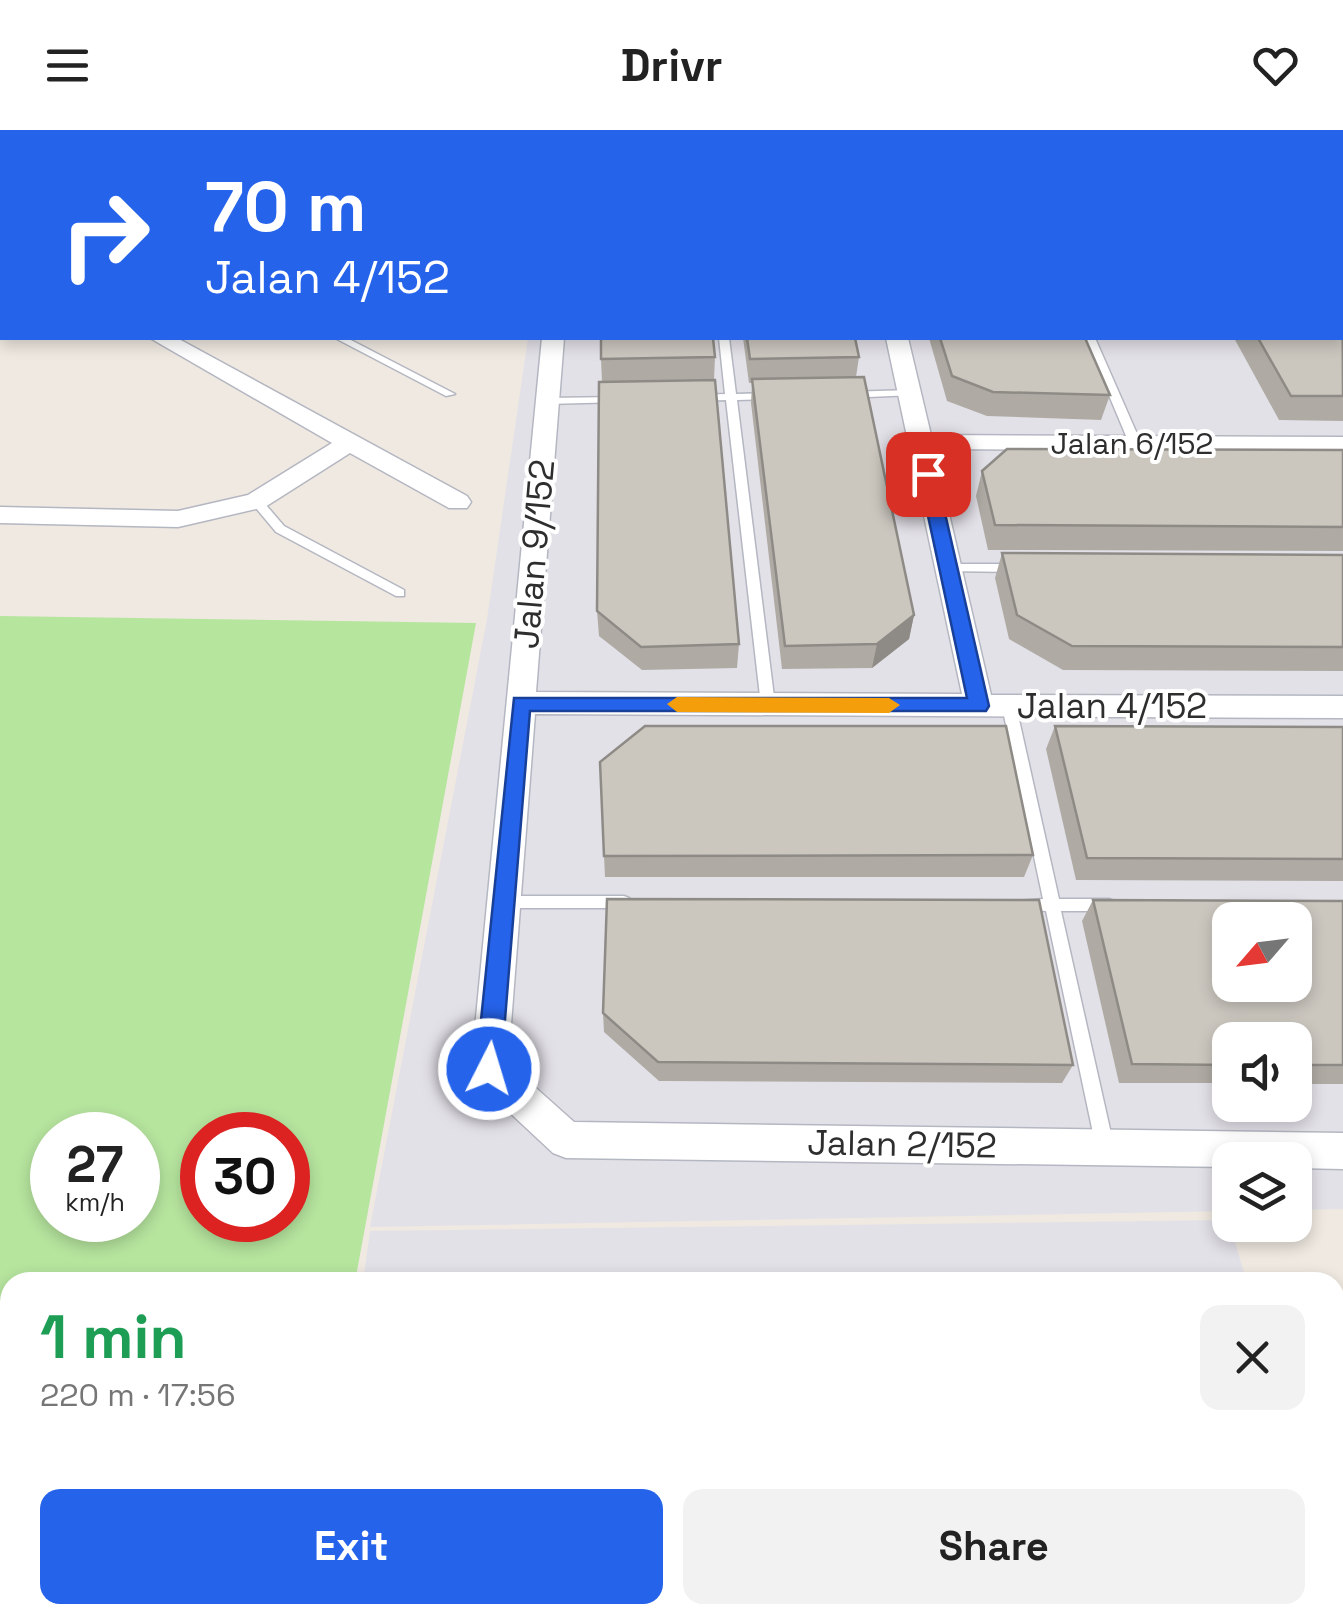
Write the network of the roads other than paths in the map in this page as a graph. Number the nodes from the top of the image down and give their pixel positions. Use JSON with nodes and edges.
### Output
{"nodes":[{"id":1,"x":165,"y":340,"type":"edge"},
{"id":2,"x":344,"y":340,"type":"edge"},
{"id":3,"x":553,"y":340,"type":"edge"},
{"id":4,"x":724,"y":340,"type":"edge"},
{"id":5,"x":897,"y":340,"type":"edge"},
{"id":6,"x":1091,"y":340,"type":"edge"},
{"id":7,"x":910,"y":393,"type":"junction"},
{"id":8,"x":450,"y":394,"type":"dead end"},
{"id":9,"x":830,"y":395,"type":"edge"},
{"id":10,"x":791,"y":396,"type":"edge"},
{"id":11,"x":732,"y":397,"type":"junction"},
{"id":12,"x":676,"y":398,"type":"edge"},
{"id":13,"x":640,"y":399,"type":"edge"},
{"id":14,"x":548,"y":402,"type":"junction"},
{"id":15,"x":350,"y":442,"type":"junction"},
{"id":16,"x":920,"y":442,"type":"junction"},
{"id":17,"x":1135,"y":443,"type":"junction"},
{"id":18,"x":1343,"y":444,"type":"edge"},
{"id":19,"x":256,"y":501,"type":"junction"},
{"id":20,"x":458,"y":502,"type":"dead end"},
{"id":21,"x":0,"y":515,"type":"edge"},
{"id":22,"x":949,"y":568,"type":"junction"},
{"id":23,"x":1028,"y":568,"type":"edge"},
{"id":24,"x":400,"y":593,"type":"dead end"},
{"id":25,"x":521,"y":703,"type":"junction"},
{"id":26,"x":768,"y":704,"type":"junction"},
{"id":27,"x":994,"y":706,"type":"junction"},
{"id":28,"x":1343,"y":707,"type":"edge"},
{"id":29,"x":504,"y":902,"type":"junction"},
{"id":30,"x":640,"y":902,"type":"edge"},
{"id":31,"x":1013,"y":904,"type":"edge"},
{"id":32,"x":1052,"y":905,"type":"junction"},
{"id":33,"x":1130,"y":905,"type":"edge"},
{"id":34,"x":489,"y":1069,"type":"joint"},
{"id":35,"x":1105,"y":1147,"type":"junction"},
{"id":36,"x":1343,"y":1151,"type":"edge"}],
"edges":[{"from":1,"to":15,"type":"street"},
{"from":2,"to":8,"type":"lane"},
{"from":3,"to":14,"type":"street","name":"Jalan 9/152"},
{"from":4,"to":11,"type":"lane"},
{"from":5,"to":7,"type":"street"},
{"from":6,"to":17,"type":"lane"},
{"from":7,"to":9,"type":"lane"},
{"from":7,"to":16,"type":"street"},
{"from":10,"to":11,"type":"lane"},
{"from":11,"to":12,"type":"lane"},
{"from":11,"to":26,"type":"lane"},
{"from":13,"to":14,"type":"lane"},
{"from":14,"to":25,"type":"street","name":"Jalan 9/152"},
{"from":15,"to":19,"type":"street"},
{"from":15,"to":20,"type":"street"},
{"from":16,"to":17,"type":"street","name":"Jalan 6/152"},
{"from":16,"to":22,"type":"street"},
{"from":17,"to":18,"type":"street","name":"Jalan 6/152"},
{"from":19,"to":21,"type":"street"},
{"from":19,"to":24,"type":"lane"},
{"from":22,"to":23,"type":"lane"},
{"from":22,"to":27,"type":"street"},
{"from":25,"to":26,"type":"street","name":"Jalan 4/152"},
{"from":25,"to":29,"type":"street","name":"Jalan 9/152"},
{"from":26,"to":27,"type":"street","name":"Jalan 4/152"},
{"from":27,"to":28,"type":"street","name":"Jalan 4/152"},
{"from":27,"to":32,"type":"lane"},
{"from":29,"to":30,"type":"lane"},
{"from":29,"to":34,"type":"street","name":"Jalan 9/152"},
{"from":31,"to":32,"type":"lane"},
{"from":32,"to":33,"type":"lane"},
{"from":32,"to":35,"type":"lane"},
{"from":34,"to":35,"type":"street","name":"Jalan 2/152"},
{"from":35,"to":36,"type":"street","name":"Jalan 2/152"}]}
